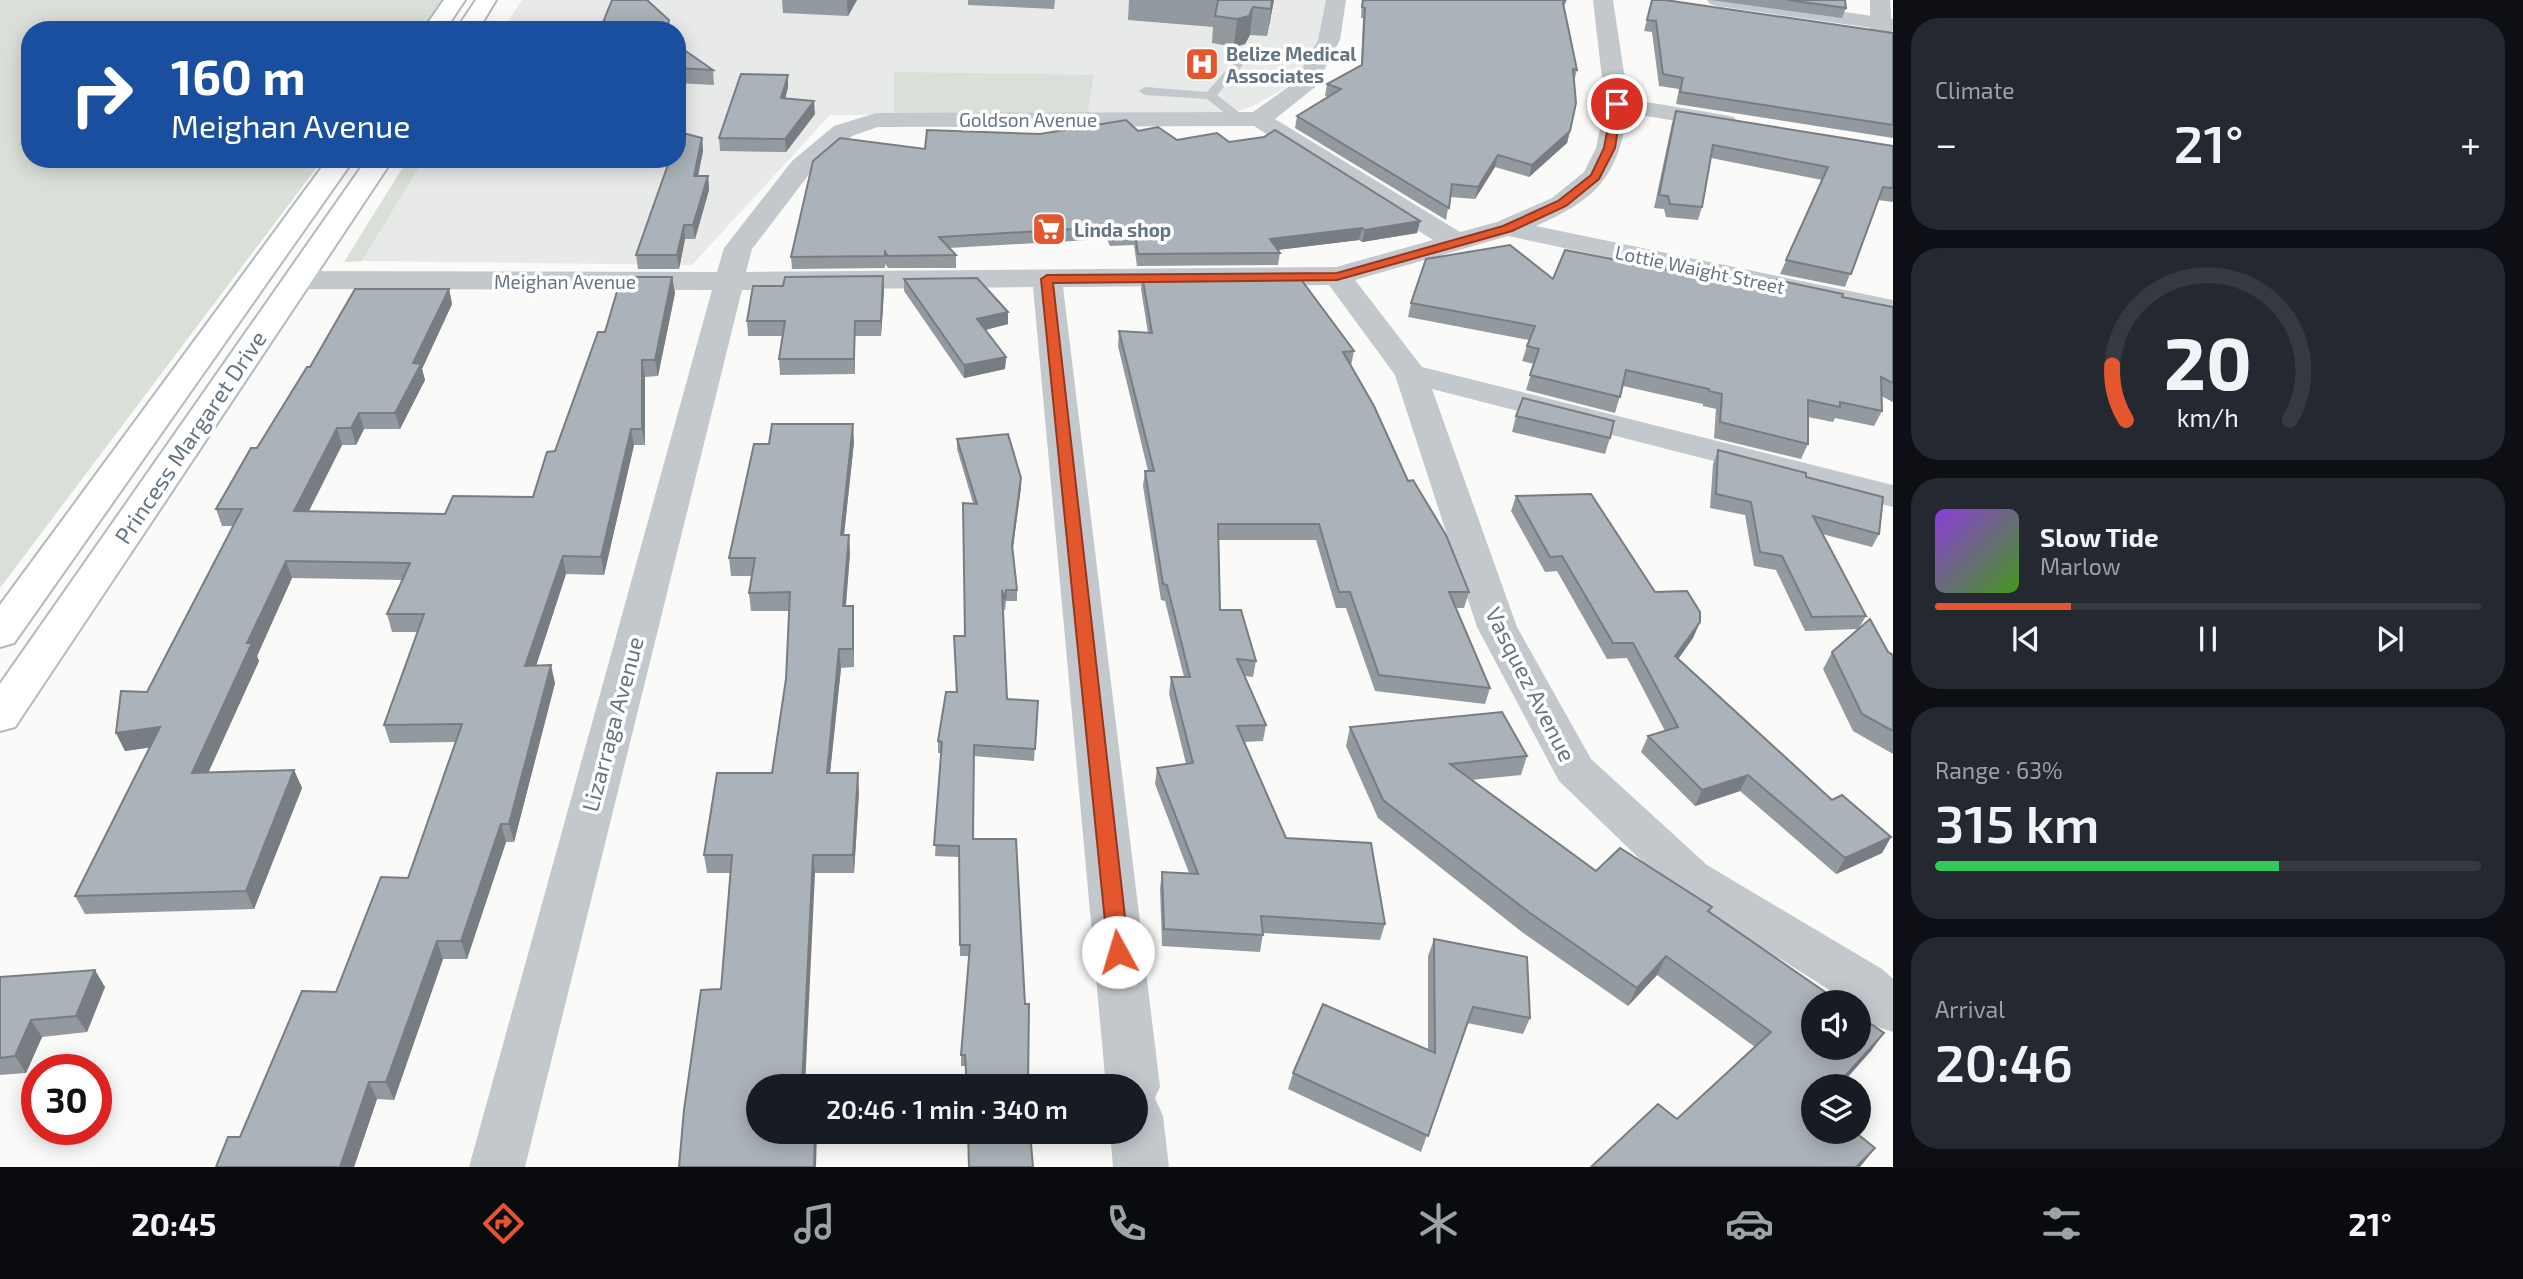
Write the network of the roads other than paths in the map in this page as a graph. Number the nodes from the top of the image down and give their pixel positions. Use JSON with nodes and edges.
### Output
{"nodes":[{"id":1,"x":454,"y":0,"type":"edge"},
{"id":2,"x":486,"y":0,"type":"edge"},
{"id":3,"x":1336,"y":0,"type":"edge"},
{"id":4,"x":1603,"y":0,"type":"edge"},
{"id":5,"x":1880,"y":0,"type":"edge"},
{"id":6,"x":1709,"y":4,"type":"edge"},
{"id":7,"x":439,"y":21,"type":"edge"},
{"id":8,"x":473,"y":21,"type":"edge"},
{"id":9,"x":1887,"y":29,"type":"edge"},
{"id":10,"x":1241,"y":60,"type":"edge"},
{"id":11,"x":1145,"y":91,"type":"dead end"},
{"id":12,"x":1210,"y":96,"type":"junction"},
{"id":13,"x":1617,"y":104,"type":"junction"},
{"id":14,"x":1249,"y":119,"type":"junction"},
{"id":15,"x":1748,"y":125,"type":"edge"},
{"id":16,"x":335,"y":168,"type":"edge"},
{"id":17,"x":374,"y":168,"type":"edge"},
{"id":18,"x":1507,"y":228,"type":"junction"},
{"id":19,"x":1456,"y":242,"type":"junction"},
{"id":20,"x":1337,"y":276,"type":"junction"},
{"id":21,"x":1047,"y":279,"type":"junction"},
{"id":22,"x":298,"y":280,"type":"junction"},
{"id":23,"x":728,"y":281,"type":"junction"},
{"id":24,"x":1893,"y":309,"type":"edge"},
{"id":25,"x":1411,"y":374,"type":"junction"},
{"id":26,"x":1893,"y":495,"type":"edge"},
{"id":27,"x":0,"y":634,"type":"edge"},
{"id":28,"x":0,"y":716,"type":"edge"},
{"id":29,"x":1893,"y":1010,"type":"edge"},
{"id":30,"x":1132,"y":1074,"type":"edge"},
{"id":31,"x":1139,"y":1144,"type":"edge"},
{"id":32,"x":497,"y":1167,"type":"edge"},
{"id":33,"x":1141,"y":1167,"type":"edge"}],
"edges":[{"from":1,"to":7,"type":"main road"},
{"from":2,"to":8,"type":"main road"},
{"from":3,"to":14,"type":"street"},
{"from":4,"to":13,"type":"street","name":"Meighan Avenue"},
{"from":5,"to":9,"type":"street"},
{"from":6,"to":9,"type":"street"},
{"from":10,"to":12,"type":"lane"},
{"from":11,"to":12,"type":"lane"},
{"from":12,"to":14,"type":"lane"},
{"from":13,"to":15,"type":"street"},
{"from":13,"to":18,"type":"street","name":"Meighan Avenue"},
{"from":14,"to":19,"type":"street"},
{"from":14,"to":23,"type":"street","name":"Goldson Avenue"},
{"from":16,"to":27,"type":"main road","name":"Princess Margaret Drive"},
{"from":17,"to":22,"type":"main road","name":"Princess Margaret Drive"},
{"from":18,"to":19,"type":"street","name":"Meighan Avenue"},
{"from":18,"to":24,"type":"street","name":"Lottie Waight Street"},
{"from":19,"to":20,"type":"street","name":"Meighan Avenue"},
{"from":20,"to":21,"type":"street","name":"Meighan Avenue"},
{"from":20,"to":25,"type":"street","name":"Vasquez Avenue"},
{"from":21,"to":23,"type":"street","name":"Meighan Avenue"},
{"from":21,"to":30,"type":"street"},
{"from":22,"to":23,"type":"street","name":"Meighan Avenue"},
{"from":22,"to":28,"type":"main road","name":"Princess Margaret Drive"},
{"from":23,"to":32,"type":"street","name":"Lizarraga Avenue"},
{"from":25,"to":26,"type":"street"},
{"from":25,"to":29,"type":"street","name":"Vasquez Avenue"},
{"from":31,"to":33,"type":"street"}]}
